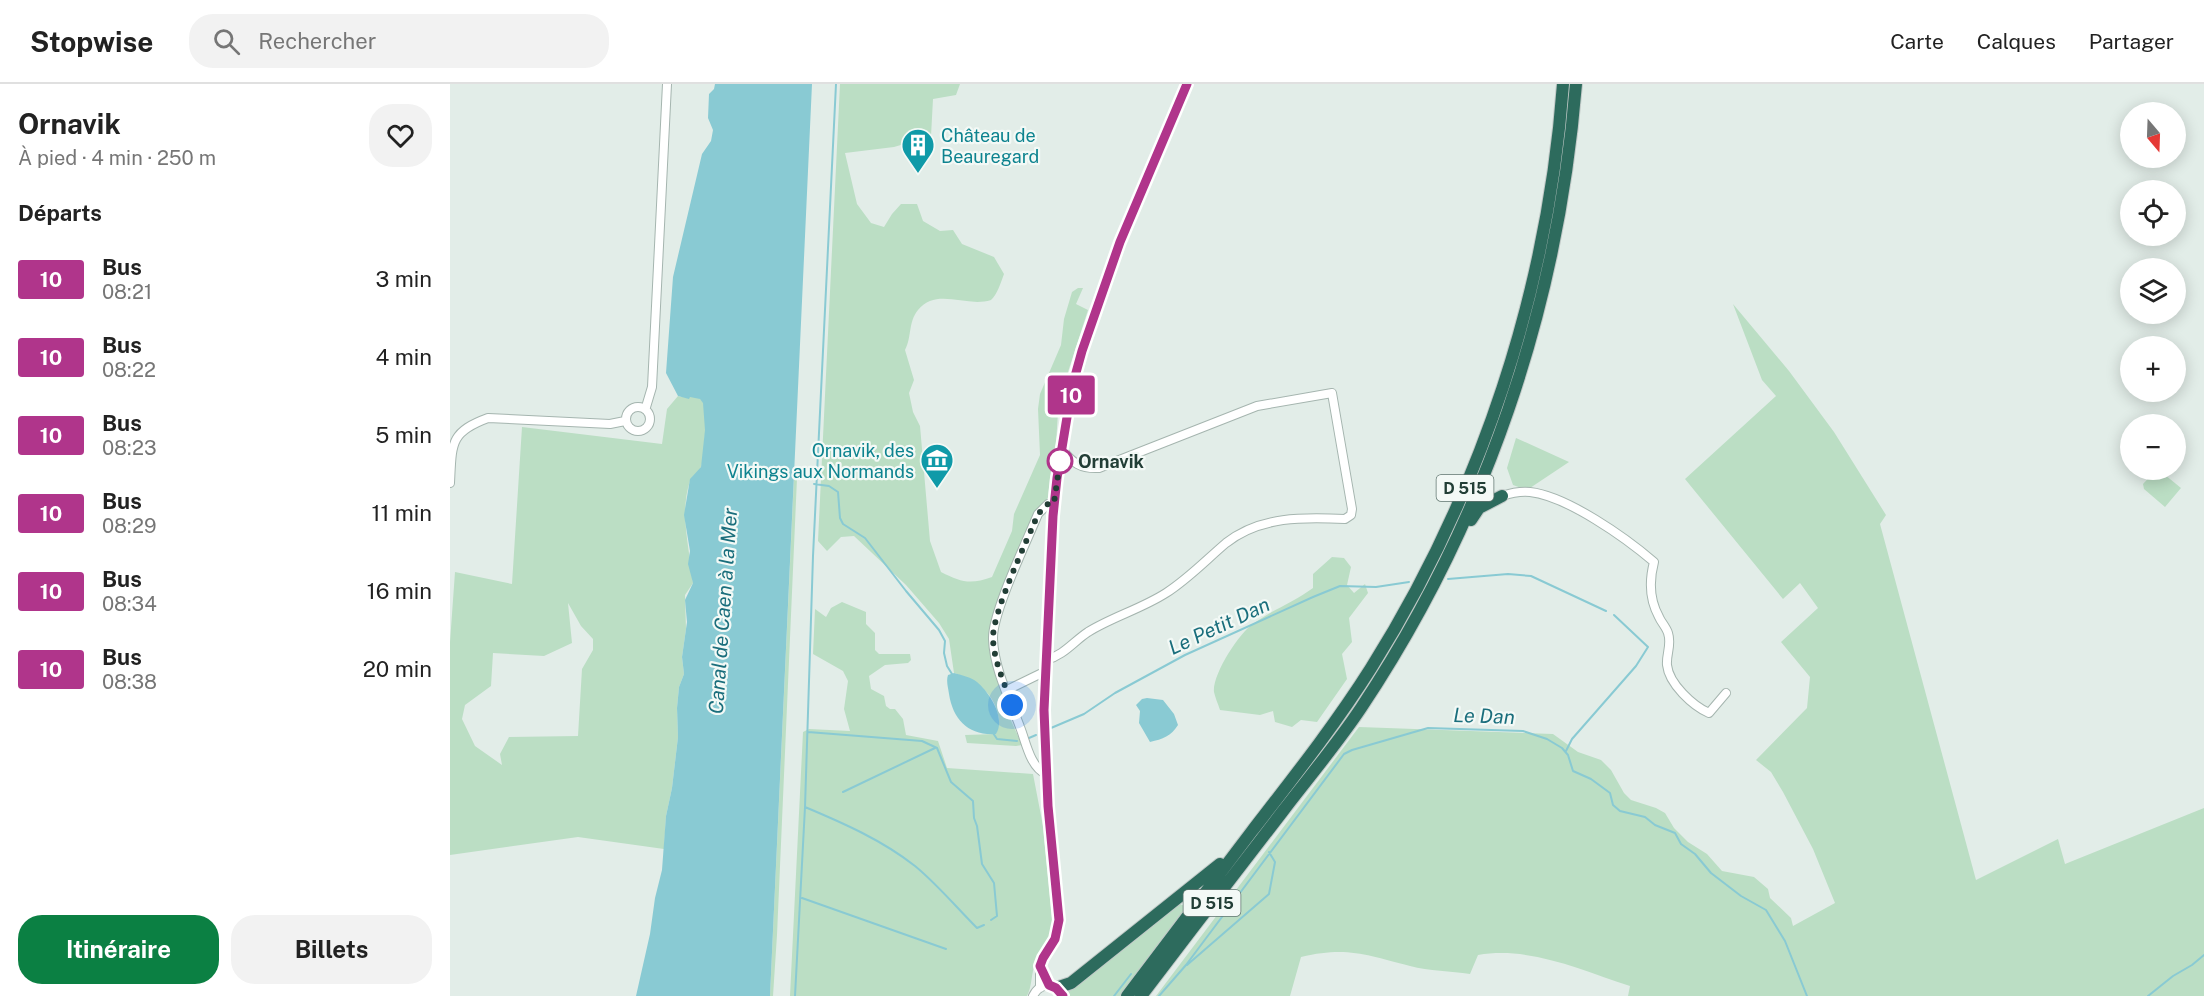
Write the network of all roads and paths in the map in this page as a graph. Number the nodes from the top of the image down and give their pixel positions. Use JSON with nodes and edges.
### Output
{"nodes":[{"id":1,"x":667,"y":84,"type":"edge"},
{"id":2,"x":1187,"y":84,"type":"edge"},
{"id":3,"x":1563,"y":84,"type":"edge"},
{"id":4,"x":1576,"y":84,"type":"edge"},
{"id":5,"x":645,"y":407,"type":"junction"},
{"id":6,"x":626,"y":421,"type":"junction"},
{"id":7,"x":1062,"y":449,"type":"junction"},
{"id":8,"x":1487,"y":470,"type":"junction"},
{"id":9,"x":450,"y":483,"type":"edge"},
{"id":10,"x":1502,"y":496,"type":"junction"},
{"id":11,"x":1054,"y":503,"type":"junction"},
{"id":12,"x":1462,"y":527,"type":"junction"},
{"id":13,"x":1046,"y":660,"type":"junction"},
{"id":14,"x":1046,"y":671,"type":"junction"},
{"id":15,"x":1007,"y":690,"type":"junction"},
{"id":16,"x":1726,"y":693,"type":"dead end"},
{"id":17,"x":1046,"y":774,"type":"junction"},
{"id":18,"x":1245,"y":840,"type":"junction"},
{"id":19,"x":1041,"y":969,"type":"junction"},
{"id":20,"x":1040,"y":988,"type":"junction"},
{"id":21,"x":1056,"y":990,"type":"edge"},
{"id":22,"x":1033,"y":996,"type":"edge"},
{"id":23,"x":1127,"y":996,"type":"edge"},
{"id":24,"x":1141,"y":996,"type":"edge"}],
"edges":[{"from":1,"to":5,"type":"street"},
{"from":2,"to":7,"type":"street"},
{"from":3,"to":18,"type":"highway","number":"D 515"},
{"from":4,"to":8,"type":"highway","number":"D 515"},
{"from":5,"to":6,"type":"street"},
{"from":5,"to":6,"type":"street"},
{"from":6,"to":9,"type":"street"},
{"from":7,"to":11,"type":"street"},
{"from":7,"to":13,"type":"street"},
{"from":8,"to":10,"type":"highway"},
{"from":8,"to":12,"type":"highway","number":"D 515"},
{"from":10,"to":12,"type":"highway"},
{"from":10,"to":16,"type":"street"},
{"from":11,"to":13,"type":"street"},
{"from":11,"to":15,"type":"street"},
{"from":12,"to":24,"type":"highway","number":"D 515"},
{"from":13,"to":14,"type":"street"},
{"from":14,"to":15,"type":"street"},
{"from":14,"to":17,"type":"street"},
{"from":15,"to":17,"type":"street"},
{"from":17,"to":19,"type":"street"},
{"from":18,"to":21,"type":"highway"},
{"from":18,"to":23,"type":"highway","number":"D 515"},
{"from":19,"to":20,"type":"street"},
{"from":19,"to":21,"type":"street"},
{"from":20,"to":21,"type":"street"},
{"from":20,"to":22,"type":"street"}]}
